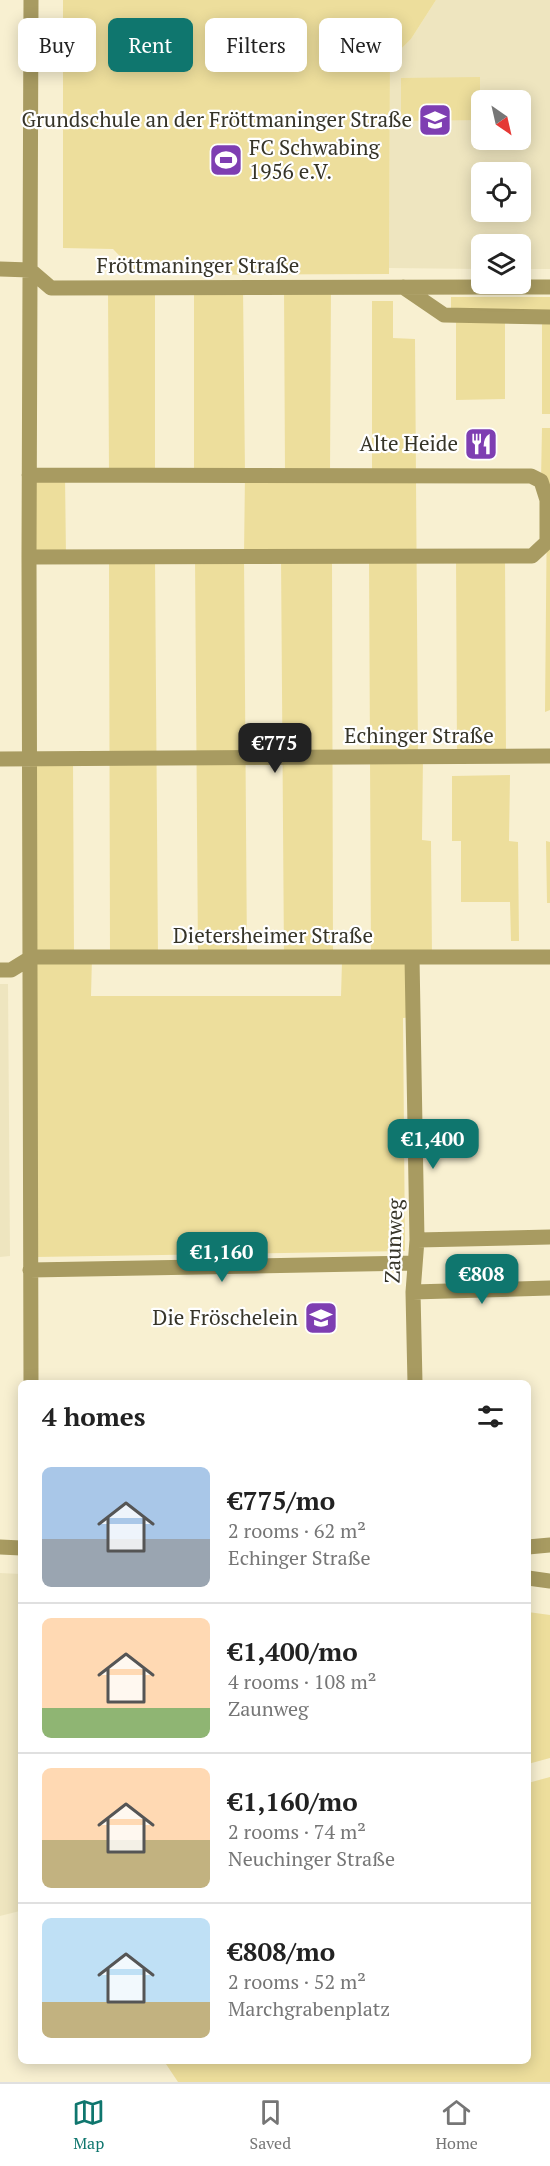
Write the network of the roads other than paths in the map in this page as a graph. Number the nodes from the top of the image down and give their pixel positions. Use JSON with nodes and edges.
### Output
{"nodes":[{"id":1,"x":30,"y":0,"type":"edge"},
{"id":2,"x":0,"y":269,"type":"edge"},
{"id":3,"x":30,"y":270,"type":"junction"},
{"id":4,"x":404,"y":287,"type":"junction"},
{"id":5,"x":550,"y":287,"type":"edge"},
{"id":6,"x":550,"y":317,"type":"edge"},
{"id":7,"x":29,"y":475,"type":"junction"},
{"id":8,"x":548,"y":513,"type":"edge"},
{"id":9,"x":29,"y":557,"type":"junction"},
{"id":10,"x":550,"y":756,"type":"edge"},
{"id":11,"x":30,"y":758,"type":"junction"},
{"id":12,"x":0,"y":759,"type":"edge"},
{"id":13,"x":32,"y":957,"type":"junction"},
{"id":14,"x":412,"y":957,"type":"junction"},
{"id":15,"x":550,"y":957,"type":"edge"},
{"id":16,"x":0,"y":970,"type":"edge"},
{"id":17,"x":550,"y":1237,"type":"edge"},
{"id":18,"x":417,"y":1240,"type":"junction"},
{"id":19,"x":414,"y":1263,"type":"junction"},
{"id":20,"x":30,"y":1270,"type":"junction"},
{"id":21,"x":550,"y":1288,"type":"edge"},
{"id":22,"x":413,"y":1292,"type":"junction"},
{"id":23,"x":31,"y":1380,"type":"edge"},
{"id":24,"x":415,"y":1380,"type":"edge"},
{"id":25,"x":550,"y":1545,"type":"edge"},
{"id":26,"x":0,"y":1547,"type":"edge"},
{"id":27,"x":531,"y":1547,"type":"edge"},
{"id":28,"x":18,"y":1548,"type":"edge"},
{"id":29,"x":531,"y":1578,"type":"edge"},
{"id":30,"x":550,"y":1581,"type":"edge"}],
"edges":[{"from":1,"to":3,"type":"street"},
{"from":2,"to":3,"type":"street"},
{"from":3,"to":4,"type":"street","name":"Fröttmaninger Straße"},
{"from":3,"to":7,"type":"street"},
{"from":4,"to":5,"type":"street","name":"Fröttmaninger Straße"},
{"from":4,"to":6,"type":"street"},
{"from":7,"to":8,"type":"street"},
{"from":7,"to":9,"type":"street"},
{"from":8,"to":9,"type":"street"},
{"from":9,"to":11,"type":"street"},
{"from":10,"to":11,"type":"street","name":"Echinger Straße"},
{"from":11,"to":12,"type":"street","name":"Echinger Straße"},
{"from":11,"to":13,"type":"street"},
{"from":13,"to":14,"type":"street","name":"Dietersheimer Straße"},
{"from":13,"to":16,"type":"street","name":"Dietersheimer Straße"},
{"from":13,"to":20,"type":"street"},
{"from":14,"to":15,"type":"street","name":"Dietersheimer Straße"},
{"from":14,"to":18,"type":"street","name":"Zaunweg"},
{"from":17,"to":18,"type":"street"},
{"from":18,"to":19,"type":"street","name":"Zaunweg"},
{"from":19,"to":20,"type":"street"},
{"from":19,"to":22,"type":"street","name":"Zaunweg"},
{"from":20,"to":23,"type":"street"},
{"from":21,"to":22,"type":"street"},
{"from":22,"to":24,"type":"street","name":"Zaunweg"},
{"from":25,"to":27,"type":"street"},
{"from":26,"to":28,"type":"street"},
{"from":29,"to":30,"type":"street"}]}
